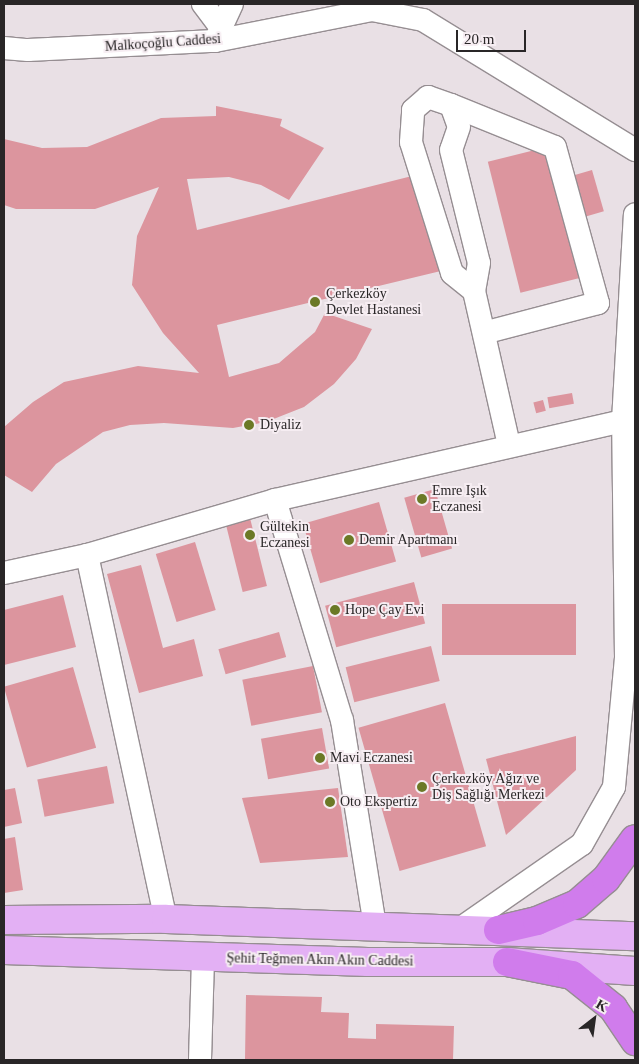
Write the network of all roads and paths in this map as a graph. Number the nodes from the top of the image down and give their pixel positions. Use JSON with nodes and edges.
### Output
{"nodes":[{"id":1,"x":203,"y":4,"type":"edge"},
{"id":2,"x":232,"y":4,"type":"edge"},
{"id":3,"x":369,"y":6,"type":"edge"},
{"id":4,"x":218,"y":34,"type":"junction"},
{"id":5,"x":4,"y":48,"type":"edge"},
{"id":6,"x":451,"y":105,"type":"junction"},
{"id":7,"x":635,"y":150,"type":"edge"},
{"id":8,"x":635,"y":214,"type":"edge"},
{"id":9,"x":474,"y":292,"type":"junction"},
{"id":10,"x":484,"y":333,"type":"junction"},
{"id":11,"x":623,"y":420,"type":"junction"},
{"id":12,"x":509,"y":445,"type":"junction"},
{"id":13,"x":275,"y":500,"type":"junction"},
{"id":14,"x":87,"y":555,"type":"junction"},
{"id":15,"x":4,"y":573,"type":"edge"},
{"id":16,"x":635,"y":840,"type":"edge"},
{"id":17,"x":166,"y":919,"type":"junction"},
{"id":18,"x":4,"y":920,"type":"edge"},
{"id":19,"x":376,"y":926,"type":"junction"},
{"id":20,"x":461,"y":928,"type":"junction"},
{"id":21,"x":498,"y":930,"type":"junction"},
{"id":22,"x":635,"y":936,"type":"edge"},
{"id":23,"x":4,"y":950,"type":"edge"},
{"id":24,"x":204,"y":957,"type":"junction"},
{"id":25,"x":507,"y":962,"type":"junction"},
{"id":26,"x":635,"y":971,"type":"edge"},
{"id":27,"x":635,"y":1041,"type":"edge"},
{"id":28,"x":200,"y":1060,"type":"edge"}],
"edges":[{"from":1,"to":4,"type":"street"},
{"from":2,"to":4,"type":"street"},
{"from":3,"to":4,"type":"street","name":"Malkoçoğlu Caddesi"},
{"from":3,"to":7,"type":"street"},
{"from":4,"to":5,"type":"street","name":"Malkoçoğlu Caddesi"},
{"from":6,"to":9,"type":"street"},
{"from":6,"to":9,"type":"street"},
{"from":6,"to":10,"type":"street"},
{"from":8,"to":11,"type":"street"},
{"from":9,"to":10,"type":"street"},
{"from":10,"to":12,"type":"street"},
{"from":11,"to":12,"type":"street"},
{"from":11,"to":20,"type":"street"},
{"from":12,"to":13,"type":"street"},
{"from":13,"to":14,"type":"street"},
{"from":13,"to":19,"type":"street"},
{"from":14,"to":15,"type":"street"},
{"from":14,"to":17,"type":"street"},
{"from":16,"to":21,"type":"highway"},
{"from":17,"to":18,"type":"main road"},
{"from":17,"to":19,"type":"main road"},
{"from":19,"to":20,"type":"main road"},
{"from":20,"to":21,"type":"main road"},
{"from":21,"to":22,"type":"main road"},
{"from":23,"to":24,"type":"main road","name":"Şehit Teğmen Akın Akın Caddesi"},
{"from":24,"to":25,"type":"main road","name":"Şehit Teğmen Akın Akın Caddesi"},
{"from":24,"to":28,"type":"street"},
{"from":25,"to":26,"type":"main road","name":"Şehit Teğmen Akın Akın Caddesi"},
{"from":25,"to":27,"type":"highway"}]}
